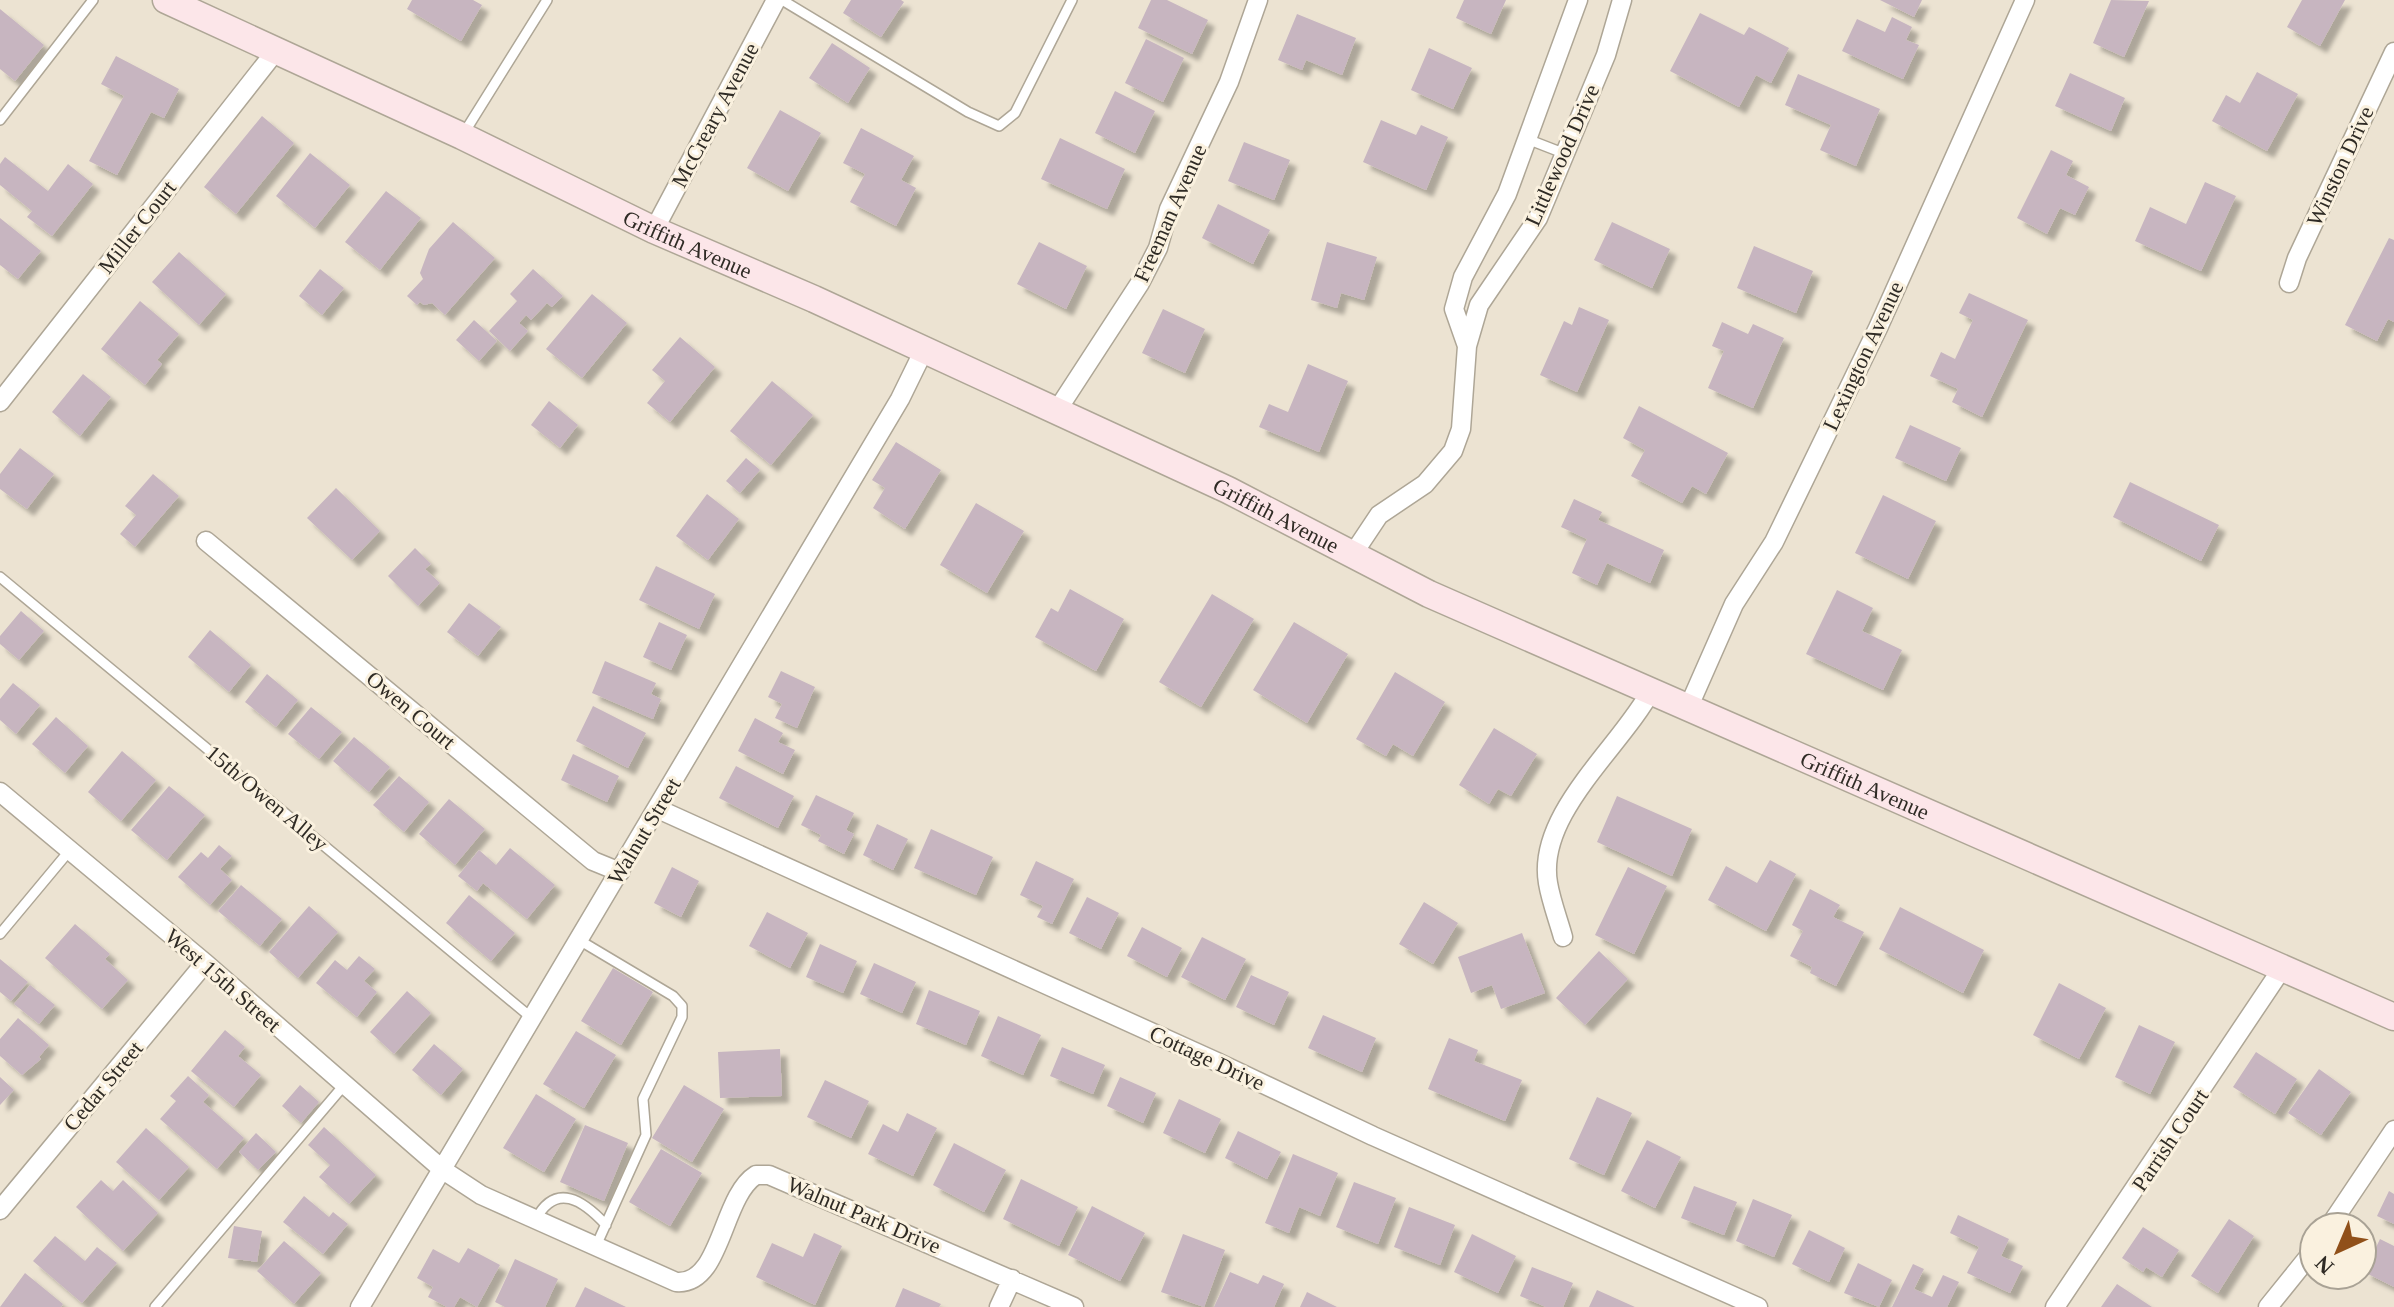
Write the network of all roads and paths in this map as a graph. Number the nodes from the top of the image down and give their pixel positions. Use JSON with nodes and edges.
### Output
{"nodes":[{"id":1,"x":93,"y":0,"type":"edge"},
{"id":2,"x":547,"y":0,"type":"edge"},
{"id":3,"x":776,"y":0,"type":"edge"},
{"id":4,"x":782,"y":0,"type":"edge"},
{"id":5,"x":1072,"y":0,"type":"edge"},
{"id":6,"x":1258,"y":0,"type":"edge"},
{"id":7,"x":1578,"y":0,"type":"edge"},
{"id":8,"x":1622,"y":0,"type":"edge"},
{"id":9,"x":2025,"y":0,"type":"edge"},
{"id":10,"x":181,"y":3,"type":"edge"},
{"id":11,"x":275,"y":52,"type":"junction"},
{"id":12,"x":2394,"y":52,"type":"edge"},
{"id":13,"x":0,"y":120,"type":"edge"},
{"id":14,"x":462,"y":136,"type":"junction"},
{"id":15,"x":1527,"y":139,"type":"junction"},
{"id":16,"x":1563,"y":153,"type":"junction"},
{"id":17,"x":654,"y":230,"type":"junction"},
{"id":18,"x":2289,"y":283,"type":"dead end"},
{"id":19,"x":1467,"y":346,"type":"junction"},
{"id":20,"x":923,"y":352,"type":"junction"},
{"id":21,"x":0,"y":402,"type":"edge"},
{"id":22,"x":1056,"y":412,"type":"junction"},
{"id":23,"x":206,"y":541,"type":"dead end"},
{"id":24,"x":1353,"y":554,"type":"junction"},
{"id":25,"x":0,"y":577,"type":"edge"},
{"id":26,"x":1652,"y":689,"type":"junction"},
{"id":27,"x":1689,"y":706,"type":"junction"},
{"id":28,"x":0,"y":792,"type":"edge"},
{"id":29,"x":658,"y":809,"type":"junction"},
{"id":30,"x":70,"y":850,"type":"junction"},
{"id":31,"x":620,"y":872,"type":"junction"},
{"id":32,"x":0,"y":934,"type":"edge"},
{"id":33,"x":1563,"y":937,"type":"dead end"},
{"id":34,"x":579,"y":940,"type":"junction"},
{"id":35,"x":205,"y":963,"type":"junction"},
{"id":36,"x":2281,"y":970,"type":"junction"},
{"id":37,"x":2394,"y":1017,"type":"edge"},
{"id":38,"x":533,"y":1019,"type":"junction"},
{"id":39,"x":345,"y":1084,"type":"junction"},
{"id":40,"x":2394,"y":1130,"type":"edge"},
{"id":41,"x":443,"y":1170,"type":"junction"},
{"id":42,"x":0,"y":1210,"type":"edge"},
{"id":43,"x":2340,"y":1211,"type":"edge"},
{"id":44,"x":536,"y":1219,"type":"junction"},
{"id":45,"x":606,"y":1225,"type":"junction"},
{"id":46,"x":596,"y":1246,"type":"junction"},
{"id":47,"x":2298,"y":1270,"type":"edge"},
{"id":48,"x":1012,"y":1279,"type":"junction"},
{"id":49,"x":362,"y":1303,"type":"edge"},
{"id":50,"x":155,"y":1307,"type":"edge"},
{"id":51,"x":384,"y":1307,"type":"edge"},
{"id":52,"x":999,"y":1307,"type":"edge"},
{"id":53,"x":1074,"y":1307,"type":"edge"},
{"id":54,"x":1758,"y":1307,"type":"edge"},
{"id":55,"x":2055,"y":1307,"type":"edge"},
{"id":56,"x":2268,"y":1307,"type":"edge"}],
"edges":[{"from":1,"to":13,"type":"lane"},
{"from":2,"to":14,"type":"lane"},
{"from":3,"to":17,"type":"street","name":"McCreary Avenue"},
{"from":4,"to":5,"type":"lane"},
{"from":6,"to":22,"type":"street","name":"Freeman Avenue"},
{"from":7,"to":15,"type":"street","name":"Littlewood Drive"},
{"from":8,"to":16,"type":"street","name":"Littlewood Drive"},
{"from":9,"to":27,"type":"street","name":"Lexington Avenue"},
{"from":10,"to":11,"type":"street","name":"Griffith Avenue"},
{"from":11,"to":14,"type":"street","name":"Griffith Avenue"},
{"from":11,"to":21,"type":"street","name":"Miller Court"},
{"from":12,"to":18,"type":"street","name":"Winston Drive"},
{"from":14,"to":17,"type":"street","name":"Griffith Avenue"},
{"from":15,"to":16,"type":"lane"},
{"from":15,"to":19,"type":"street","name":"Littlewood Drive"},
{"from":16,"to":19,"type":"street","name":"Littlewood Drive"},
{"from":17,"to":20,"type":"street","name":"Griffith Avenue"},
{"from":19,"to":24,"type":"street","name":"Littlewood Drive"},
{"from":20,"to":22,"type":"street","name":"Griffith Avenue"},
{"from":20,"to":29,"type":"street","name":"Walnut Street"},
{"from":22,"to":24,"type":"street","name":"Griffith Avenue"},
{"from":23,"to":31,"type":"street","name":"Owen Court"},
{"from":24,"to":26,"type":"street","name":"Griffith Avenue"},
{"from":25,"to":38,"type":"lane","name":"15th/Owen Alley"},
{"from":26,"to":27,"type":"street","name":"Griffith Avenue"},
{"from":26,"to":33,"type":"street"},
{"from":27,"to":36,"type":"street","name":"Griffith Avenue"},
{"from":28,"to":30,"type":"street","name":"West 15th Street"},
{"from":29,"to":31,"type":"street","name":"Walnut Street"},
{"from":29,"to":54,"type":"street","name":"Cottage Drive"},
{"from":30,"to":32,"type":"lane"},
{"from":30,"to":35,"type":"street","name":"West 15th Street"},
{"from":31,"to":34,"type":"street","name":"Walnut Street"},
{"from":34,"to":38,"type":"street","name":"Walnut Street"},
{"from":34,"to":45,"type":"lane"},
{"from":35,"to":39,"type":"street","name":"West 15th Street"},
{"from":35,"to":42,"type":"street","name":"Cedar Street"},
{"from":36,"to":37,"type":"street","name":"Griffith Avenue"},
{"from":36,"to":55,"type":"street","name":"Parrish Court"},
{"from":38,"to":41,"type":"street","name":"Walnut Street"},
{"from":39,"to":41,"type":"street","name":"West 15th Street"},
{"from":39,"to":50,"type":"lane"},
{"from":40,"to":43,"type":"street"},
{"from":41,"to":44,"type":"street","name":"Walnut Park Drive"},
{"from":41,"to":49,"type":"street","name":"Walnut Street"},
{"from":44,"to":45,"type":"lane"},
{"from":44,"to":46,"type":"street","name":"Walnut Park Drive"},
{"from":45,"to":46,"type":"lane"},
{"from":46,"to":48,"type":"street","name":"Walnut Park Drive"},
{"from":47,"to":56,"type":"street"},
{"from":48,"to":52,"type":"street"},
{"from":48,"to":53,"type":"street","name":"Walnut Park Drive"},
{"from":49,"to":51,"type":"street"}]}
